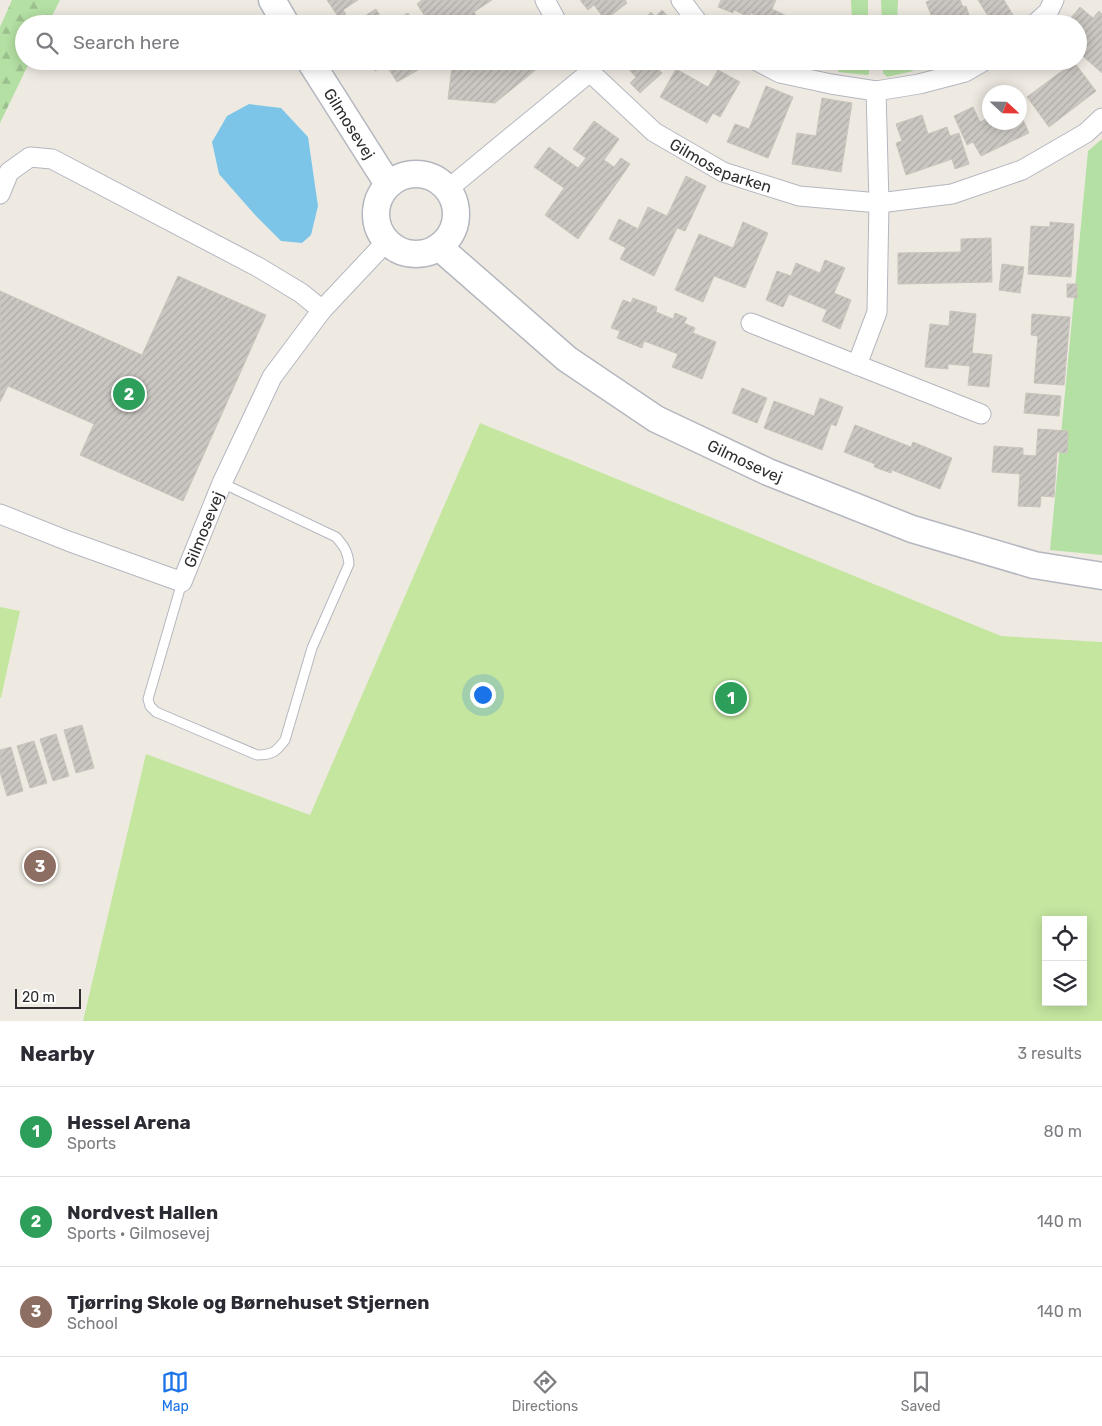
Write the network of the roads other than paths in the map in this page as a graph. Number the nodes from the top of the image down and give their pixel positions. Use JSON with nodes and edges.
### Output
{"nodes":[{"id":1,"x":272,"y":0,"type":"edge"},
{"id":2,"x":545,"y":0,"type":"edge"},
{"id":3,"x":681,"y":0,"type":"edge"},
{"id":4,"x":1054,"y":0,"type":"edge"},
{"id":5,"x":281,"y":15,"type":"edge"},
{"id":6,"x":553,"y":15,"type":"edge"},
{"id":7,"x":692,"y":15,"type":"edge"},
{"id":8,"x":1045,"y":15,"type":"edge"},
{"id":9,"x":316,"y":70,"type":"edge"},
{"id":10,"x":583,"y":70,"type":"edge"},
{"id":11,"x":589,"y":70,"type":"edge"},
{"id":12,"x":774,"y":70,"type":"edge"},
{"id":13,"x":968,"y":70,"type":"edge"},
{"id":14,"x":876,"y":91,"type":"junction"},
{"id":15,"x":1102,"y":118,"type":"edge"},
{"id":16,"x":388,"y":184,"type":"junction"},
{"id":17,"x":448,"y":189,"type":"junction"},
{"id":18,"x":0,"y":194,"type":"edge"},
{"id":19,"x":879,"y":203,"type":"junction"},
{"id":20,"x":386,"y":242,"type":"junction"},
{"id":21,"x":439,"y":247,"type":"junction"},
{"id":22,"x":322,"y":310,"type":"junction"},
{"id":23,"x":751,"y":323,"type":"dead end"},
{"id":24,"x":857,"y":365,"type":"junction"},
{"id":25,"x":981,"y":414,"type":"dead end"},
{"id":26,"x":222,"y":483,"type":"junction"},
{"id":27,"x":0,"y":514,"type":"edge"},
{"id":28,"x":1102,"y":576,"type":"edge"},
{"id":29,"x":182,"y":582,"type":"junction"}],
"edges":[{"from":1,"to":5,"type":"street"},
{"from":2,"to":6,"type":"street"},
{"from":3,"to":7,"type":"street"},
{"from":4,"to":8,"type":"street"},
{"from":9,"to":16,"type":"street","name":"Gilmosevej"},
{"from":10,"to":17,"type":"street","name":"Gilmoseparken"},
{"from":11,"to":19,"type":"street","name":"Gilmoseparken"},
{"from":12,"to":14,"type":"street"},
{"from":13,"to":14,"type":"street"},
{"from":14,"to":19,"type":"street"},
{"from":15,"to":19,"type":"street","name":"Gilmoseparken"},
{"from":16,"to":17,"type":"street"},
{"from":16,"to":20,"type":"street"},
{"from":17,"to":21,"type":"street"},
{"from":18,"to":22,"type":"street"},
{"from":19,"to":24,"type":"street"},
{"from":20,"to":21,"type":"street"},
{"from":20,"to":22,"type":"street","name":"Gilmosevej"},
{"from":21,"to":28,"type":"street","name":"Gilmosevej"},
{"from":22,"to":26,"type":"street","name":"Gilmosevej"},
{"from":23,"to":24,"type":"street"},
{"from":24,"to":25,"type":"street"},
{"from":26,"to":29,"type":"street","name":"Gilmosevej"},
{"from":26,"to":29,"type":"lane"},
{"from":27,"to":29,"type":"street","name":"Gilmosevej"}]}
